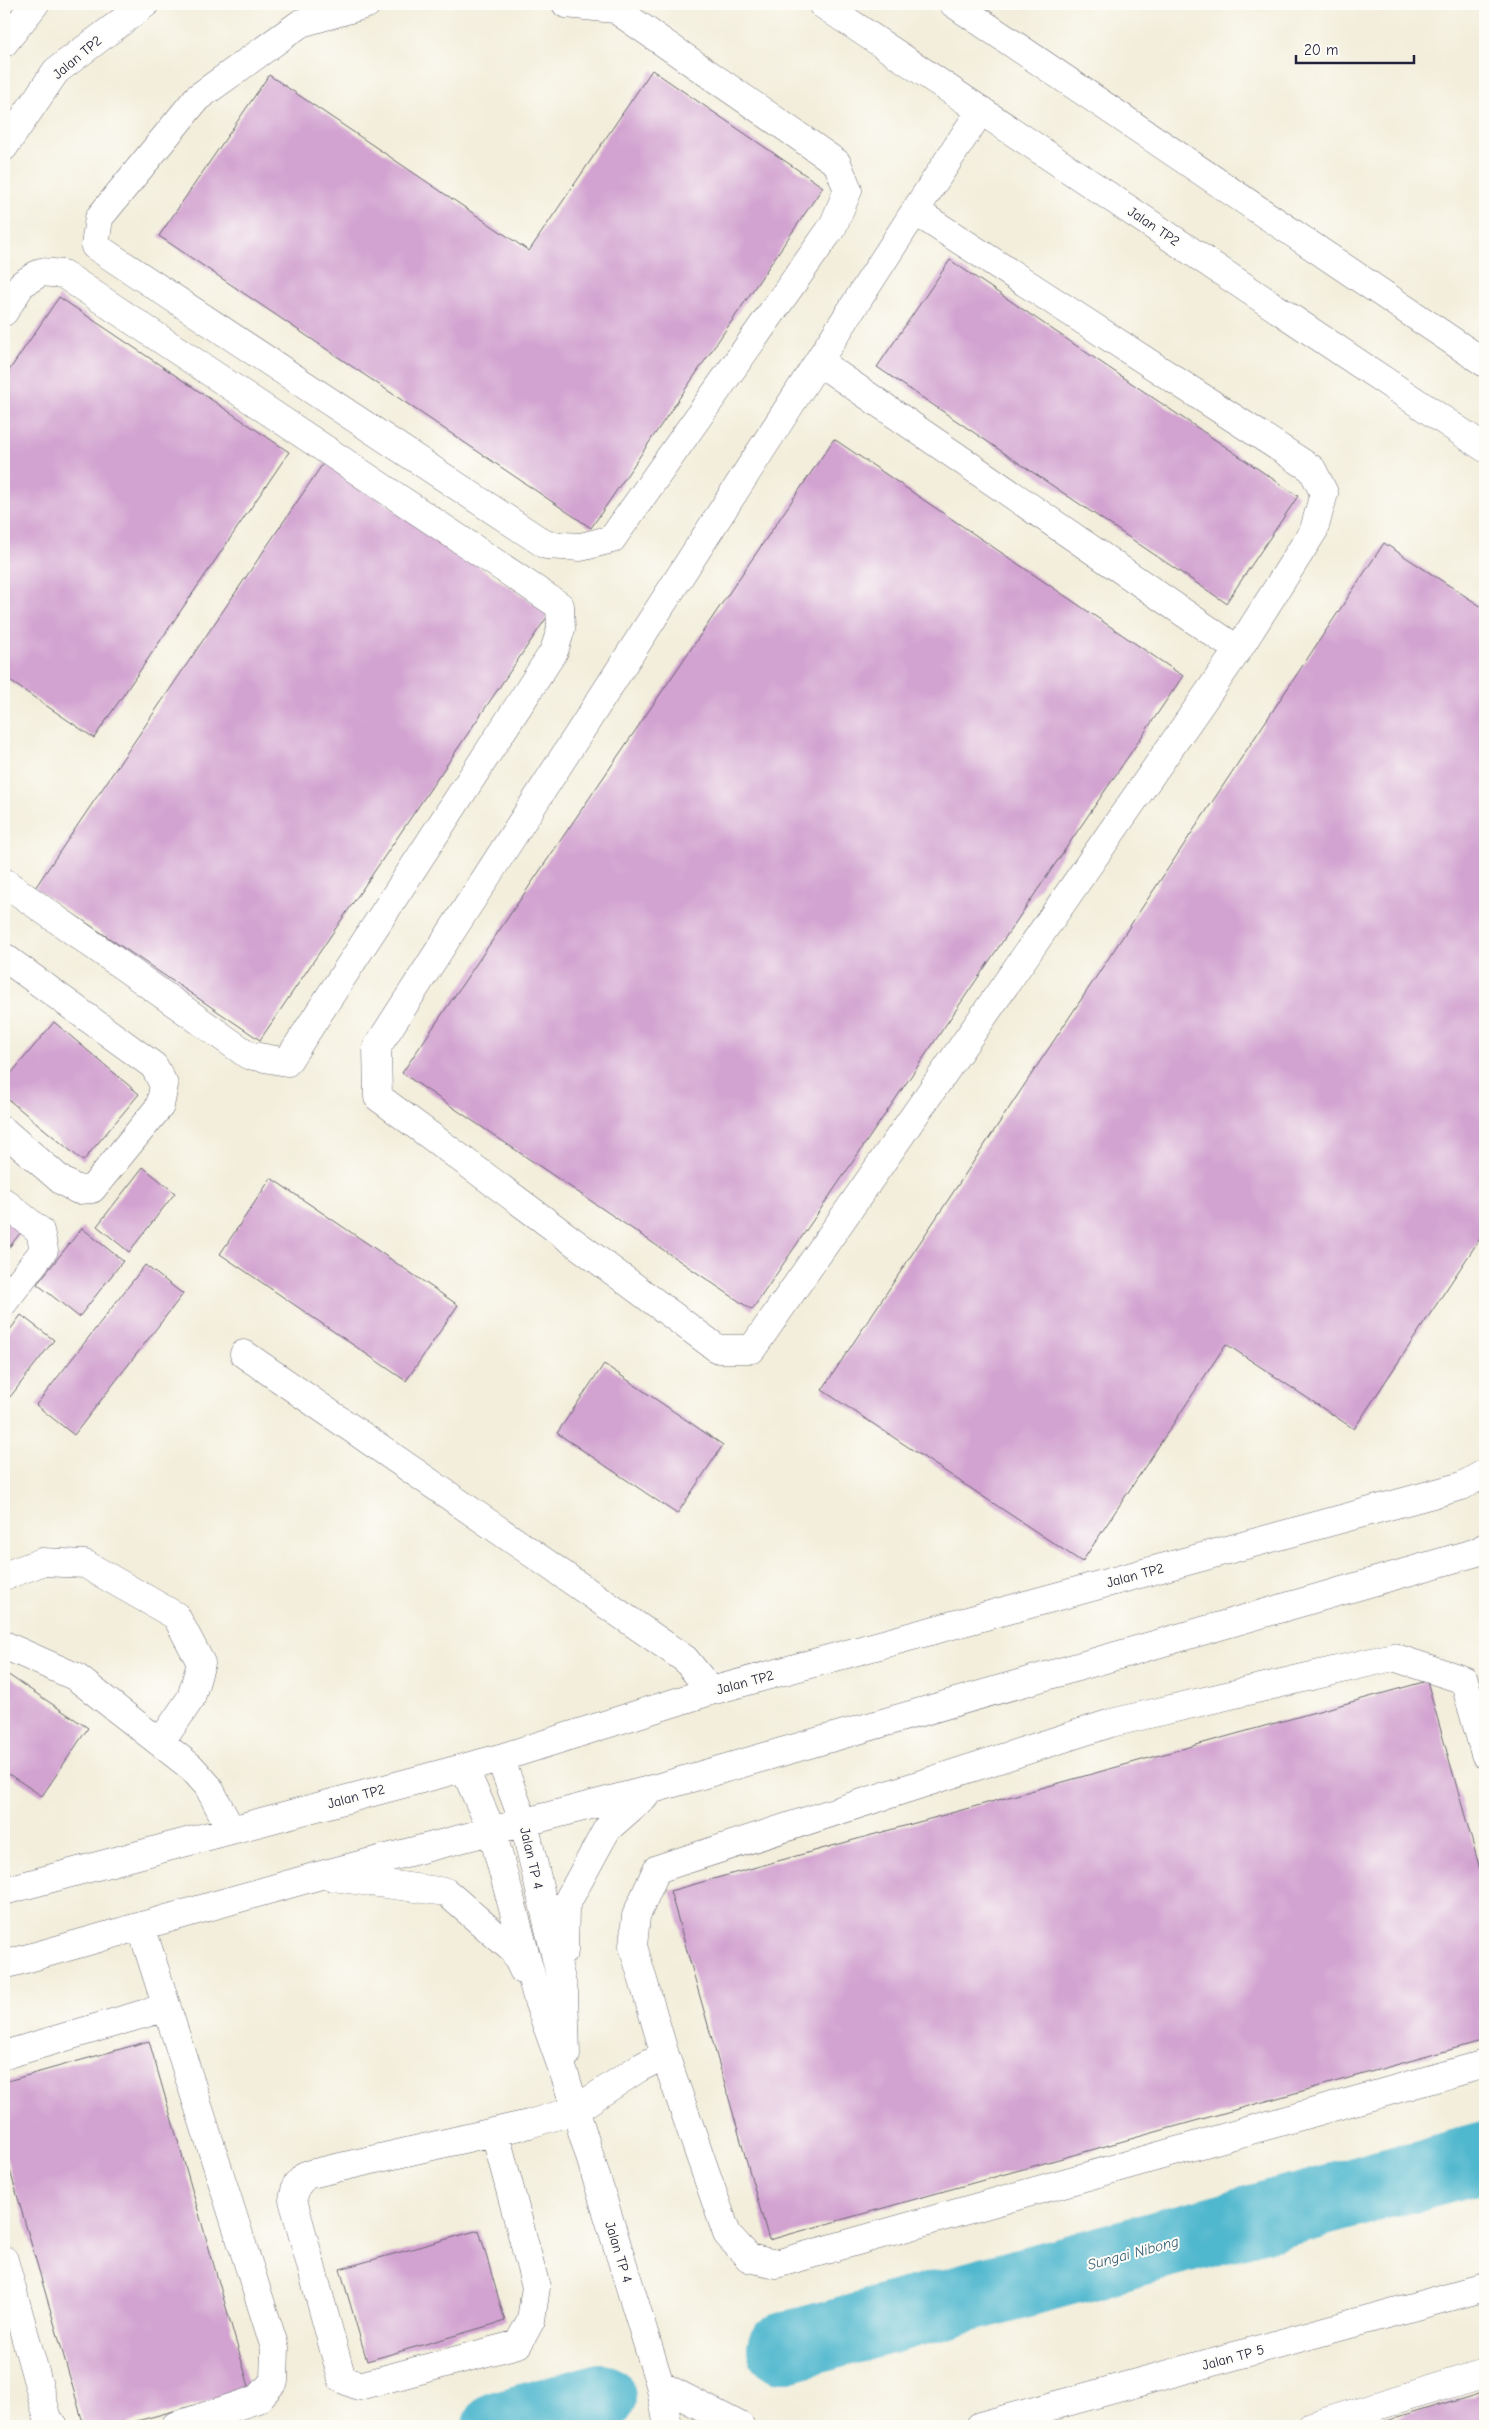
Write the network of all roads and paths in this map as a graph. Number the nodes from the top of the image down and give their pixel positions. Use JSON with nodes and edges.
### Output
{"nodes":[{"id":1,"x":35,"y":4,"type":"edge"},
{"id":2,"x":145,"y":4,"type":"edge"},
{"id":3,"x":367,"y":4,"type":"edge"},
{"id":4,"x":566,"y":4,"type":"edge"},
{"id":5,"x":822,"y":4,"type":"edge"},
{"id":6,"x":954,"y":4,"type":"edge"},
{"id":7,"x":616,"y":6,"type":"edge"},
{"id":8,"x":4,"y":43,"type":"edge"},
{"id":9,"x":981,"y":110,"type":"junction"},
{"id":10,"x":4,"y":147,"type":"edge"},
{"id":11,"x":915,"y":211,"type":"junction"},
{"id":12,"x":4,"y":312,"type":"edge"},
{"id":13,"x":819,"y":362,"type":"junction"},
{"id":14,"x":1485,"y":363,"type":"edge"},
{"id":15,"x":1485,"y":448,"type":"edge"},
{"id":16,"x":1238,"y":650,"type":"junction"},
{"id":17,"x":4,"y":882,"type":"edge"},
{"id":18,"x":4,"y":957,"type":"edge"},
{"id":19,"x":4,"y":1131,"type":"edge"},
{"id":20,"x":4,"y":1202,"type":"edge"},
{"id":21,"x":4,"y":1302,"type":"edge"},
{"id":22,"x":244,"y":1354,"type":"dead end"},
{"id":23,"x":1485,"y":1474,"type":"edge"},
{"id":24,"x":1485,"y":1547,"type":"edge"},
{"id":25,"x":4,"y":1576,"type":"edge"},
{"id":26,"x":4,"y":1645,"type":"edge"},
{"id":27,"x":711,"y":1691,"type":"junction"},
{"id":28,"x":160,"y":1742,"type":"junction"},
{"id":29,"x":1485,"y":1754,"type":"edge"},
{"id":30,"x":500,"y":1758,"type":"junction"},
{"id":31,"x":464,"y":1768,"type":"junction"},
{"id":32,"x":653,"y":1789,"type":"junction"},
{"id":33,"x":524,"y":1823,"type":"junction"},
{"id":34,"x":231,"y":1830,"type":"junction"},
{"id":35,"x":492,"y":1831,"type":"junction"},
{"id":36,"x":321,"y":1875,"type":"junction"},
{"id":37,"x":4,"y":1891,"type":"edge"},
{"id":38,"x":141,"y":1926,"type":"junction"},
{"id":39,"x":4,"y":1965,"type":"edge"},
{"id":40,"x":564,"y":1992,"type":"junction"},
{"id":41,"x":538,"y":2000,"type":"junction"},
{"id":42,"x":167,"y":2007,"type":"junction"},
{"id":43,"x":4,"y":2055,"type":"edge"},
{"id":44,"x":665,"y":2055,"type":"junction"},
{"id":45,"x":1485,"y":2064,"type":"edge"},
{"id":46,"x":566,"y":2079,"type":"junction"},
{"id":47,"x":575,"y":2110,"type":"junction"},
{"id":48,"x":495,"y":2132,"type":"junction"},
{"id":49,"x":4,"y":2260,"type":"edge"},
{"id":50,"x":1485,"y":2287,"type":"edge"},
{"id":51,"x":1485,"y":2373,"type":"edge"},
{"id":52,"x":660,"y":2385,"type":"junction"},
{"id":53,"x":54,"y":2426,"type":"edge"},
{"id":54,"x":175,"y":2426,"type":"edge"},
{"id":55,"x":668,"y":2426,"type":"edge"},
{"id":56,"x":740,"y":2426,"type":"edge"},
{"id":57,"x":980,"y":2426,"type":"edge"},
{"id":58,"x":1312,"y":2426,"type":"edge"}],
"edges":[{"from":1,"to":8,"type":"street"},
{"from":2,"to":10,"type":"street","name":"Jalan TP2"},
{"from":3,"to":7,"type":"street"},
{"from":4,"to":7,"type":"street"},
{"from":5,"to":9,"type":"street","name":"Jalan TP2"},
{"from":6,"to":14,"type":"street"},
{"from":9,"to":11,"type":"street"},
{"from":9,"to":15,"type":"street","name":"Jalan TP2"},
{"from":11,"to":13,"type":"street"},
{"from":11,"to":16,"type":"street"},
{"from":12,"to":17,"type":"street"},
{"from":13,"to":16,"type":"street"},
{"from":13,"to":16,"type":"street"},
{"from":18,"to":19,"type":"street"},
{"from":20,"to":21,"type":"street"},
{"from":22,"to":27,"type":"street"},
{"from":23,"to":27,"type":"street","name":"Jalan TP2"},
{"from":24,"to":32,"type":"street"},
{"from":25,"to":28,"type":"street"},
{"from":26,"to":28,"type":"street"},
{"from":27,"to":30,"type":"street","name":"Jalan TP2"},
{"from":28,"to":34,"type":"street"},
{"from":29,"to":44,"type":"street"},
{"from":30,"to":31,"type":"street","name":"Jalan TP2"},
{"from":30,"to":33,"type":"street","name":"Jalan TP 4"},
{"from":31,"to":34,"type":"street","name":"Jalan TP2"},
{"from":31,"to":35,"type":"street","name":"Jalan TP 4"},
{"from":32,"to":33,"type":"street"},
{"from":32,"to":40,"type":"street"},
{"from":33,"to":35,"type":"street"},
{"from":33,"to":40,"type":"street","name":"Jalan TP 4"},
{"from":34,"to":37,"type":"street","name":"Jalan TP2"},
{"from":35,"to":36,"type":"street"},
{"from":35,"to":41,"type":"street","name":"Jalan TP 4"},
{"from":36,"to":38,"type":"street"},
{"from":36,"to":41,"type":"street"},
{"from":38,"to":39,"type":"street"},
{"from":38,"to":42,"type":"street"},
{"from":40,"to":46,"type":"street","name":"Jalan TP 4"},
{"from":41,"to":46,"type":"street","name":"Jalan TP 4"},
{"from":42,"to":43,"type":"street"},
{"from":42,"to":54,"type":"street"},
{"from":44,"to":45,"type":"street"},
{"from":44,"to":47,"type":"street"},
{"from":46,"to":47,"type":"street","name":"Jalan TP 4"},
{"from":47,"to":48,"type":"street"},
{"from":47,"to":52,"type":"street","name":"Jalan TP 4"},
{"from":48,"to":48,"type":"street"},
{"from":49,"to":53,"type":"street"},
{"from":50,"to":57,"type":"street","name":"Jalan TP 5"},
{"from":51,"to":58,"type":"street"},
{"from":52,"to":55,"type":"street","name":"Jalan TP 4"},
{"from":52,"to":56,"type":"street"}]}
